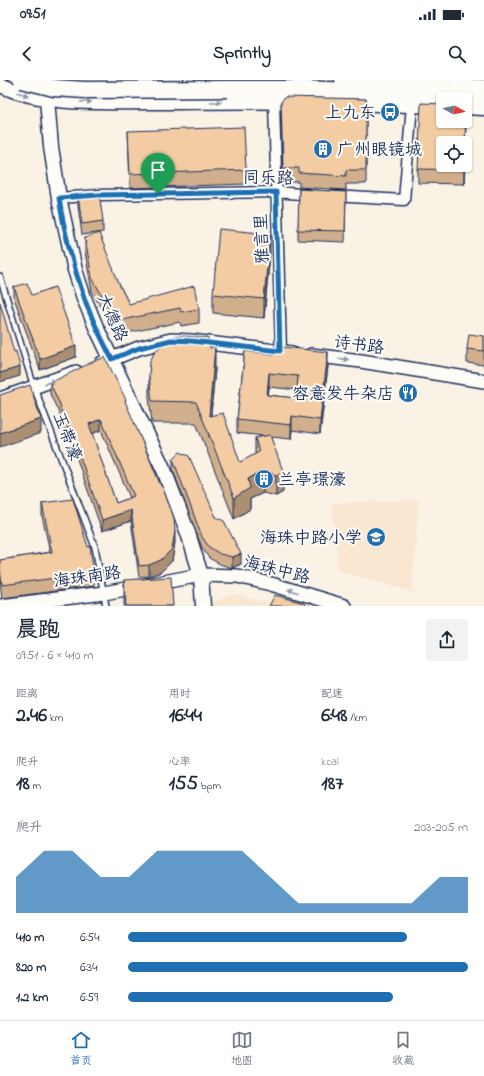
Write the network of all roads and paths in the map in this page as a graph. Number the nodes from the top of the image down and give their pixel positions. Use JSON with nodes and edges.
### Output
{"nodes":[{"id":1,"x":22,"y":80,"type":"edge"},
{"id":2,"x":48,"y":80,"type":"edge"},
{"id":3,"x":72,"y":80,"type":"edge"},
{"id":4,"x":176,"y":80,"type":"edge"},
{"id":5,"x":247,"y":80,"type":"edge"},
{"id":6,"x":286,"y":80,"type":"edge"},
{"id":7,"x":342,"y":80,"type":"edge"},
{"id":8,"x":0,"y":85,"type":"edge"},
{"id":9,"x":484,"y":87,"type":"edge"},
{"id":10,"x":228,"y":89,"type":"junction"},
{"id":11,"x":305,"y":89,"type":"junction"},
{"id":12,"x":484,"y":97,"type":"edge"},
{"id":13,"x":48,"y":99,"type":"junction"},
{"id":14,"x":274,"y":102,"type":"junction"},
{"id":15,"x":412,"y":104,"type":"junction"},
{"id":16,"x":436,"y":106,"type":"edge"},
{"id":17,"x":472,"y":107,"type":"edge"},
{"id":18,"x":484,"y":108,"type":"edge"},
{"id":19,"x":276,"y":192,"type":"junction"},
{"id":20,"x":59,"y":198,"type":"junction"},
{"id":21,"x":0,"y":277,"type":"edge"},
{"id":22,"x":280,"y":351,"type":"junction"},
{"id":23,"x":112,"y":359,"type":"junction"},
{"id":24,"x":484,"y":381,"type":"edge"},
{"id":25,"x":34,"y":387,"type":"junction"},
{"id":26,"x":0,"y":399,"type":"edge"},
{"id":27,"x":201,"y":575,"type":"junction"},
{"id":28,"x":105,"y":600,"type":"edge"},
{"id":29,"x":1,"y":606,"type":"edge"},
{"id":30,"x":203,"y":606,"type":"edge"},
{"id":31,"x":344,"y":606,"type":"edge"}],
"edges":[{"from":1,"to":10,"type":"main road","bridge":true},
{"from":2,"to":13,"type":"street"},
{"from":3,"to":4,"type":"main road"},
{"from":5,"to":10,"type":"main road"},
{"from":6,"to":11,"type":"main road"},
{"from":7,"to":9,"type":"main road"},
{"from":8,"to":13,"type":"main road","one_way":true},
{"from":10,"to":11,"type":"main road"},
{"from":11,"to":12,"type":"main road"},
{"from":13,"to":14,"type":"main road","one_way":true},
{"from":13,"to":20,"type":"main road","name":"大德路"},
{"from":14,"to":15,"type":"main road"},
{"from":14,"to":19,"type":"street","name":"雅言里"},
{"from":15,"to":16,"type":"main road"},
{"from":15,"to":19,"type":"street","name":"同乐路"},
{"from":17,"to":18,"type":"main road"},
{"from":19,"to":20,"type":"street","name":"同乐路"},
{"from":19,"to":22,"type":"street","name":"雅言里"},
{"from":20,"to":23,"type":"main road","name":"大德路"},
{"from":21,"to":25,"type":"lane","name":"玉带濠"},
{"from":22,"to":23,"type":"street","name":"诗书路"},
{"from":22,"to":24,"type":"street","name":"诗书路","one_way":true},
{"from":25,"to":23,"type":"street","name":"诗书路","one_way":true},
{"from":23,"to":27,"type":"main road","name":"大德路"},
{"from":25,"to":26,"type":"street","name":"诗书路"},
{"from":25,"to":28,"type":"lane","name":"玉带濠"},
{"from":27,"to":28,"type":"street","name":"海珠南路"},
{"from":27,"to":30,"type":"main road","name":"大德路"},
{"from":31,"to":27,"type":"street","name":"海珠中路","one_way":true},
{"from":28,"to":29,"type":"street","name":"海珠南路"}]}
